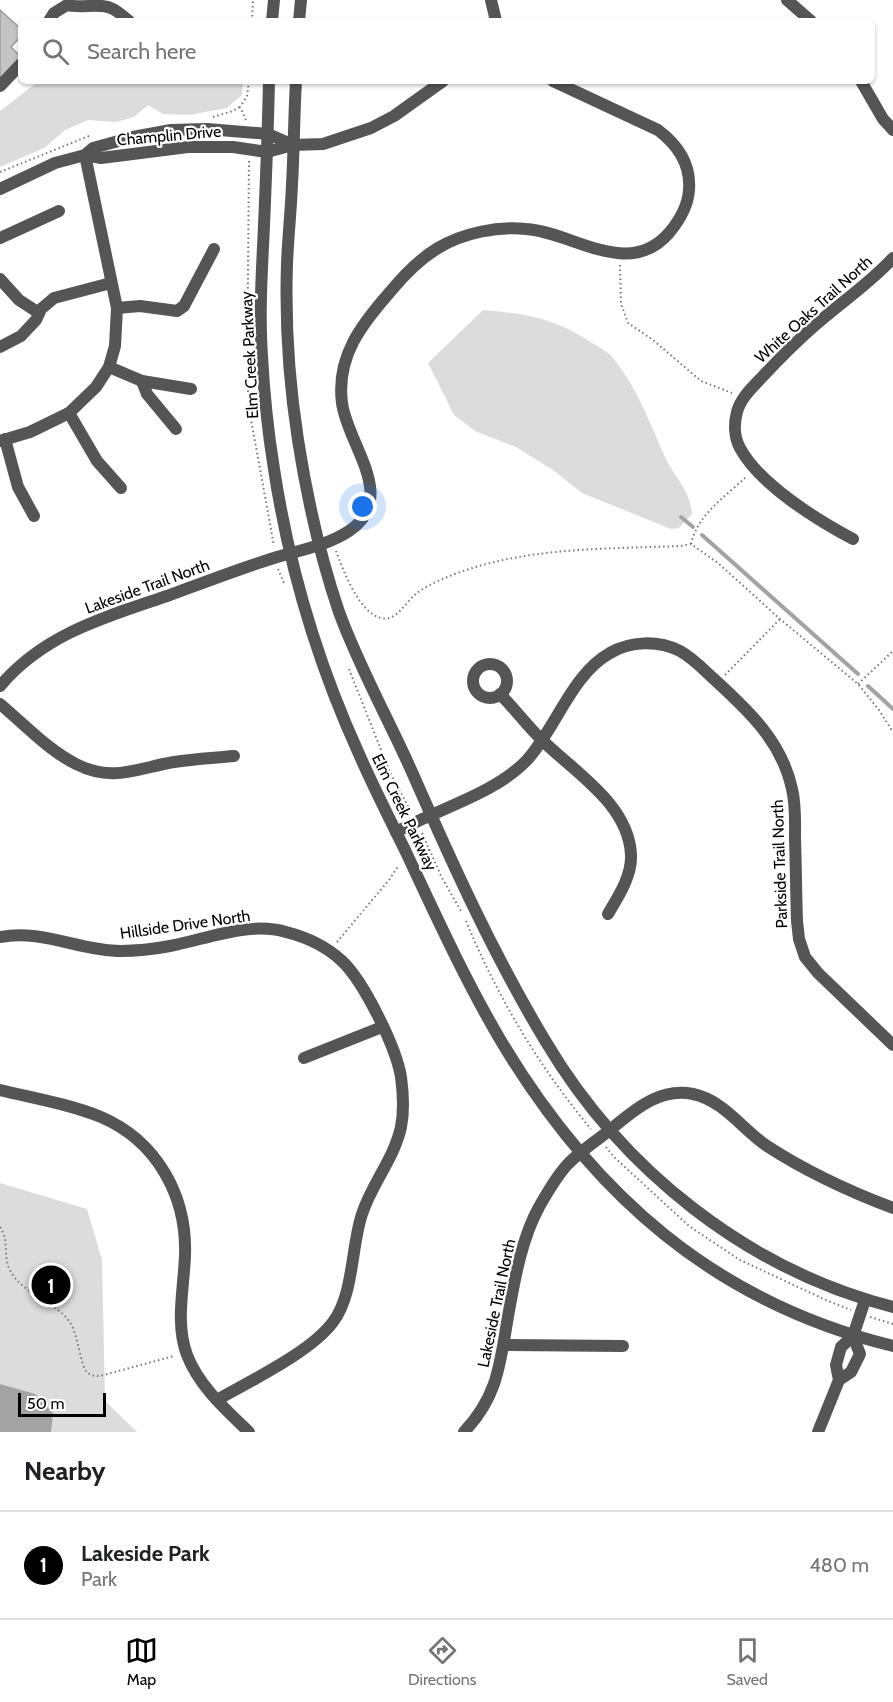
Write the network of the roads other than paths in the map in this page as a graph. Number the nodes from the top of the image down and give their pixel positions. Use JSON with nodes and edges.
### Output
{"nodes":[{"id":1,"x":274,"y":0,"type":"edge"},
{"id":2,"x":301,"y":0,"type":"edge"},
{"id":3,"x":491,"y":0,"type":"edge"},
{"id":4,"x":787,"y":0,"type":"edge"},
{"id":5,"x":66,"y":2,"type":"edge"},
{"id":6,"x":92,"y":3,"type":"edge"},
{"id":7,"x":52,"y":18,"type":"edge"},
{"id":8,"x":125,"y":18,"type":"edge"},
{"id":9,"x":272,"y":18,"type":"edge"},
{"id":10,"x":299,"y":18,"type":"edge"},
{"id":11,"x":495,"y":18,"type":"edge"},
{"id":12,"x":808,"y":18,"type":"edge"},
{"id":13,"x":18,"y":67,"type":"edge"},
{"id":14,"x":269,"y":84,"type":"edge"},
{"id":15,"x":296,"y":84,"type":"edge"},
{"id":16,"x":439,"y":84,"type":"edge"},
{"id":17,"x":559,"y":84,"type":"edge"},
{"id":18,"x":863,"y":84,"type":"edge"},
{"id":19,"x":0,"y":86,"type":"edge"},
{"id":20,"x":893,"y":130,"type":"edge"},
{"id":21,"x":268,"y":134,"type":"junction"},
{"id":22,"x":293,"y":145,"type":"junction"},
{"id":23,"x":267,"y":152,"type":"junction"},
{"id":24,"x":85,"y":155,"type":"junction"},
{"id":25,"x":0,"y":189,"type":"edge"},
{"id":26,"x":59,"y":211,"type":"dead end"},
{"id":27,"x":0,"y":238,"type":"edge"},
{"id":28,"x":214,"y":249,"type":"dead end"},
{"id":29,"x":893,"y":258,"type":"edge"},
{"id":30,"x":0,"y":279,"type":"edge"},
{"id":31,"x":111,"y":283,"type":"junction"},
{"id":32,"x":117,"y":308,"type":"junction"},
{"id":33,"x":39,"y":313,"type":"junction"},
{"id":34,"x":0,"y":347,"type":"edge"},
{"id":35,"x":109,"y":367,"type":"junction"},
{"id":36,"x":142,"y":381,"type":"junction"},
{"id":37,"x":191,"y":389,"type":"dead end"},
{"id":38,"x":69,"y":413,"type":"junction"},
{"id":39,"x":176,"y":429,"type":"dead end"},
{"id":40,"x":3,"y":440,"type":"edge"},
{"id":41,"x":121,"y":488,"type":"dead end"},
{"id":42,"x":34,"y":516,"type":"dead end"},
{"id":43,"x":853,"y":539,"type":"dead end"},
{"id":44,"x":326,"y":542,"type":"junction"},
{"id":45,"x":290,"y":553,"type":"junction"},
{"id":46,"x":0,"y":686,"type":"edge"},
{"id":47,"x":500,"y":694,"type":"dead end"},
{"id":48,"x":0,"y":704,"type":"edge"},
{"id":49,"x":543,"y":741,"type":"junction"},
{"id":50,"x":234,"y":756,"type":"dead end"},
{"id":51,"x":430,"y":814,"type":"junction"},
{"id":52,"x":396,"y":832,"type":"junction"},
{"id":53,"x":608,"y":914,"type":"dead end"},
{"id":54,"x":0,"y":937,"type":"edge"},
{"id":55,"x":382,"y":1027,"type":"junction"},
{"id":56,"x":893,"y":1045,"type":"edge"},
{"id":57,"x":304,"y":1058,"type":"dead end"},
{"id":58,"x":0,"y":1090,"type":"edge"},
{"id":59,"x":611,"y":1130,"type":"junction"},
{"id":60,"x":580,"y":1154,"type":"junction"},
{"id":61,"x":893,"y":1208,"type":"edge"},
{"id":62,"x":865,"y":1300,"type":"junction"},
{"id":63,"x":893,"y":1307,"type":"edge"},
{"id":64,"x":853,"y":1336,"type":"junction"},
{"id":65,"x":505,"y":1346,"type":"junction"},
{"id":66,"x":623,"y":1346,"type":"dead end"},
{"id":67,"x":893,"y":1346,"type":"edge"},
{"id":68,"x":839,"y":1380,"type":"junction"},
{"id":69,"x":217,"y":1400,"type":"junction"},
{"id":70,"x":249,"y":1432,"type":"edge"},
{"id":71,"x":464,"y":1432,"type":"edge"},
{"id":72,"x":818,"y":1432,"type":"edge"}],
"edges":[{"from":1,"to":9,"type":"street"},
{"from":2,"to":10,"type":"street"},
{"from":3,"to":11,"type":"street"},
{"from":4,"to":12,"type":"street"},
{"from":5,"to":6,"type":"street"},
{"from":5,"to":7,"type":"street"},
{"from":6,"to":8,"type":"street"},
{"from":13,"to":19,"type":"street"},
{"from":14,"to":21,"type":"street","name":"Elm Creek Parkway"},
{"from":15,"to":22,"type":"street","name":"Elm Creek Parkway"},
{"from":16,"to":22,"type":"street"},
{"from":17,"to":44,"type":"street","name":"Lakeside Trail North"},
{"from":18,"to":20,"type":"street"},
{"from":21,"to":22,"type":"street","name":"Champlin Drive"},
{"from":21,"to":23,"type":"street","name":"Elm Creek Parkway"},
{"from":21,"to":24,"type":"street","name":"Champlin Drive"},
{"from":22,"to":23,"type":"street","name":"Champlin Drive"},
{"from":22,"to":44,"type":"street","name":"Elm Creek Parkway"},
{"from":23,"to":24,"type":"street","name":"Champlin Drive"},
{"from":23,"to":45,"type":"street","name":"Elm Creek Parkway"},
{"from":24,"to":25,"type":"street","name":"Champlin Drive"},
{"from":24,"to":31,"type":"street"},
{"from":26,"to":27,"type":"street"},
{"from":28,"to":32,"type":"street"},
{"from":29,"to":43,"type":"street","name":"White Oaks Trail North"},
{"from":30,"to":33,"type":"street"},
{"from":31,"to":32,"type":"street"},
{"from":31,"to":33,"type":"street"},
{"from":32,"to":35,"type":"street"},
{"from":33,"to":34,"type":"street"},
{"from":35,"to":36,"type":"street"},
{"from":35,"to":38,"type":"street"},
{"from":36,"to":37,"type":"street"},
{"from":36,"to":39,"type":"street"},
{"from":38,"to":40,"type":"street"},
{"from":38,"to":41,"type":"street"},
{"from":40,"to":42,"type":"street"},
{"from":44,"to":45,"type":"street","name":"Lakeside Trail North"},
{"from":44,"to":51,"type":"street","name":"Elm Creek Parkway"},
{"from":45,"to":46,"type":"street","name":"Lakeside Trail North"},
{"from":45,"to":52,"type":"street","name":"Elm Creek Parkway"},
{"from":47,"to":49,"type":"street"},
{"from":48,"to":50,"type":"street"},
{"from":49,"to":51,"type":"street","name":"Parkside Trail North"},
{"from":49,"to":53,"type":"street"},
{"from":49,"to":56,"type":"street","name":"Parkside Trail North"},
{"from":51,"to":52,"type":"street","name":"Parkside Trail North"},
{"from":51,"to":59,"type":"street","name":"Elm Creek Parkway"},
{"from":52,"to":60,"type":"street","name":"Elm Creek Parkway"},
{"from":54,"to":55,"type":"street","name":"Hillside Drive North"},
{"from":55,"to":57,"type":"street"},
{"from":55,"to":69,"type":"street","name":"Hillside Drive North"},
{"from":58,"to":69,"type":"street"},
{"from":59,"to":60,"type":"street","name":"Lakeside Trail North"},
{"from":59,"to":61,"type":"street"},
{"from":59,"to":62,"type":"street","name":"Elm Creek Parkway"},
{"from":60,"to":64,"type":"street","name":"Elm Creek Parkway"},
{"from":60,"to":65,"type":"street","name":"Lakeside Trail North"},
{"from":62,"to":63,"type":"street","name":"Elm Creek Parkway"},
{"from":62,"to":64,"type":"street"},
{"from":64,"to":67,"type":"street","name":"Elm Creek Parkway"},
{"from":64,"to":68,"type":"street"},
{"from":64,"to":68,"type":"street"},
{"from":65,"to":66,"type":"street"},
{"from":65,"to":71,"type":"street","name":"Lakeside Trail North"},
{"from":68,"to":72,"type":"street"},
{"from":69,"to":70,"type":"street"}]}
